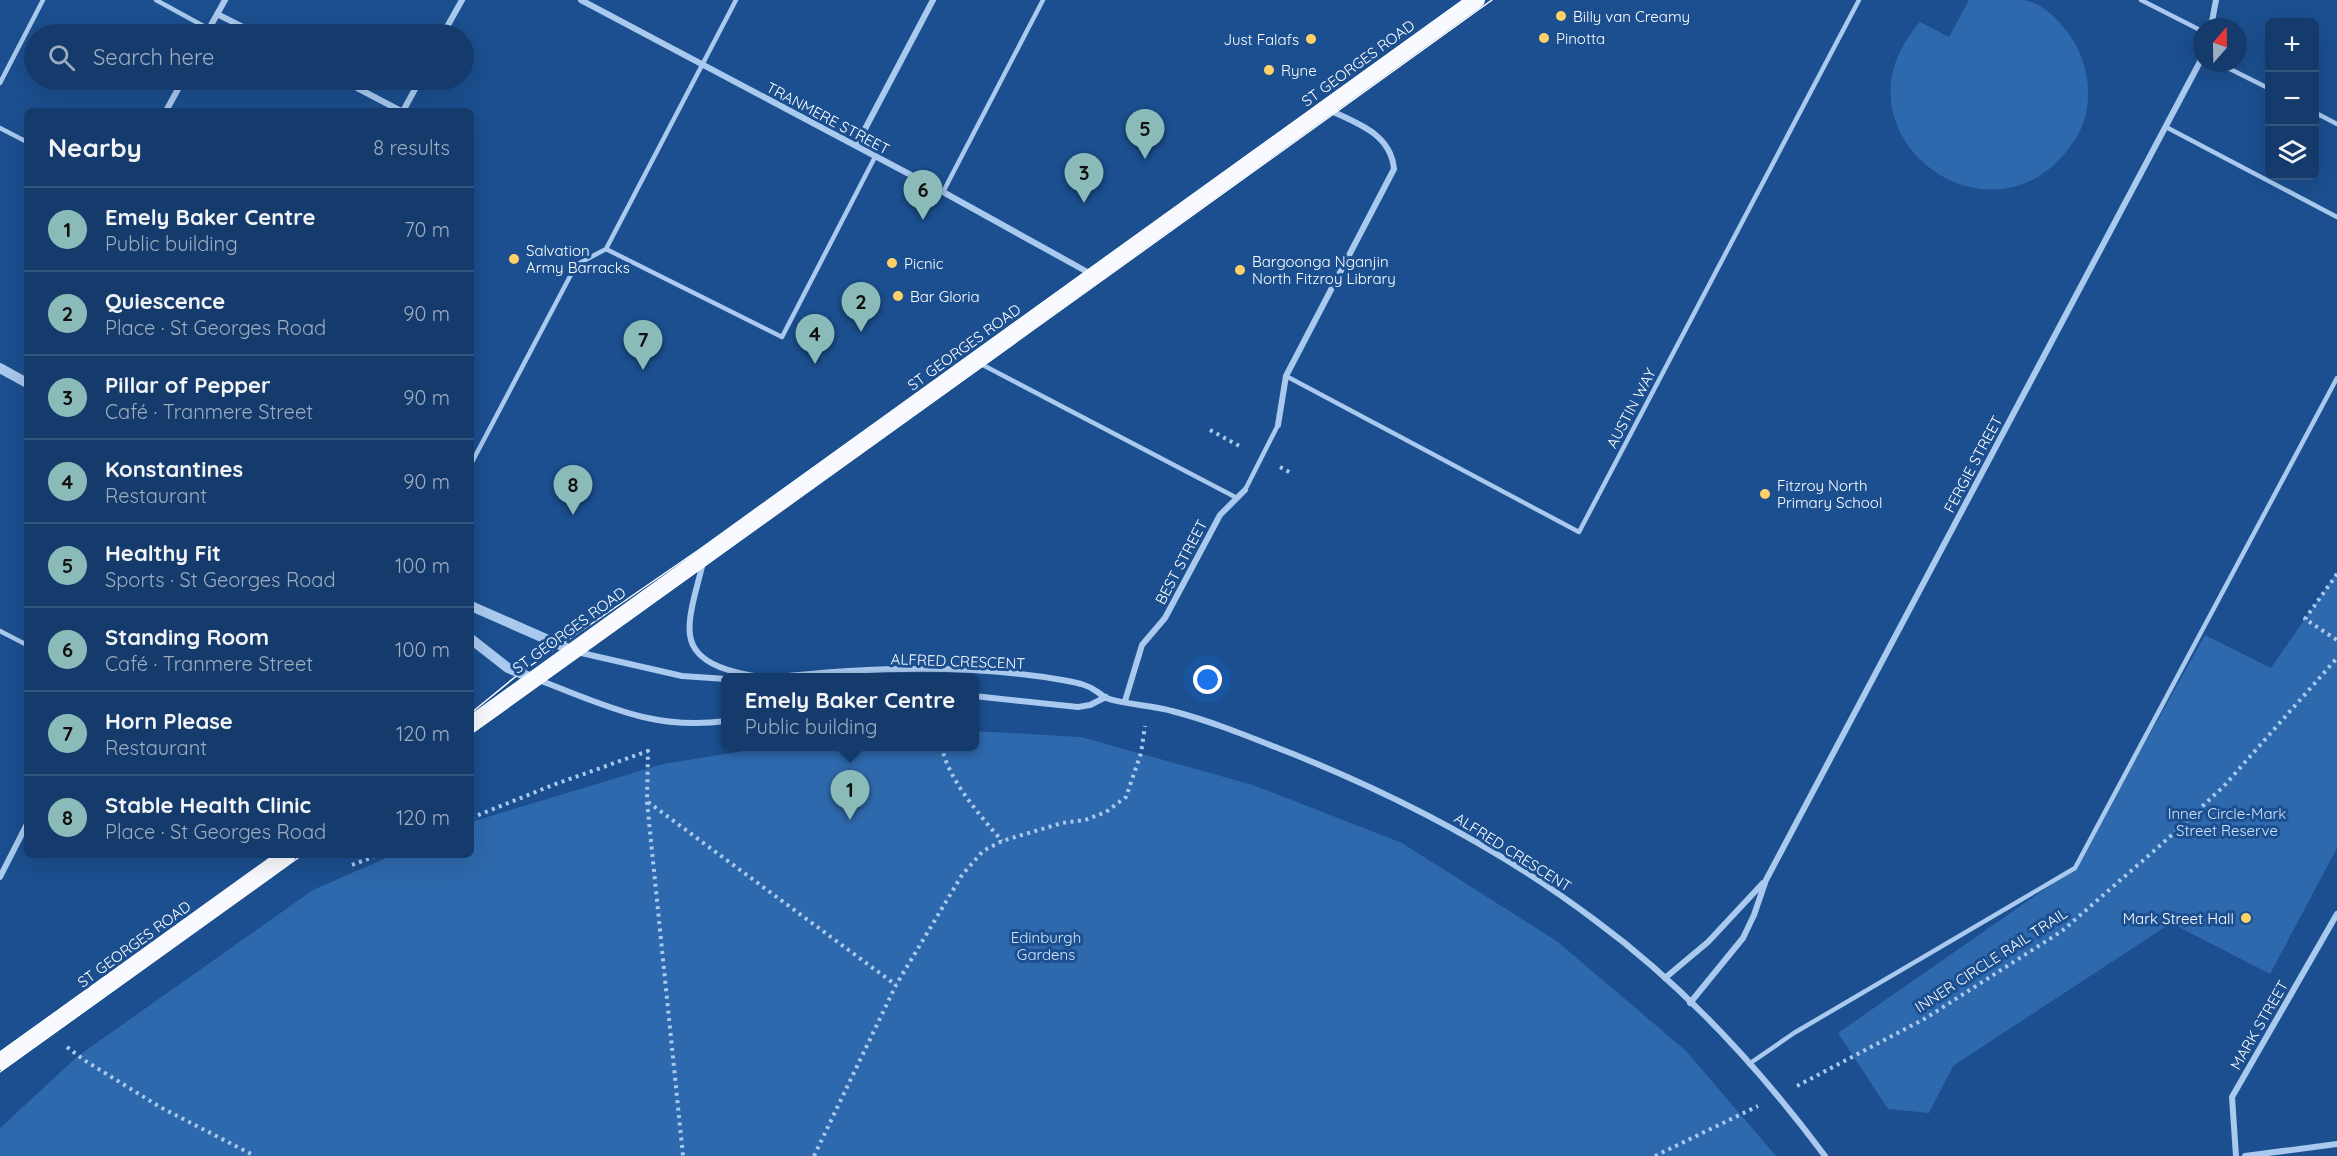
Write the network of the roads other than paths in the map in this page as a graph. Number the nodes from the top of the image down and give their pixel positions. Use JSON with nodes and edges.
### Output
{"nodes":[{"id":1,"x":43,"y":0,"type":"edge"},
{"id":2,"x":156,"y":0,"type":"edge"},
{"id":3,"x":225,"y":0,"type":"edge"},
{"id":4,"x":462,"y":0,"type":"edge"},
{"id":5,"x":581,"y":0,"type":"edge"},
{"id":6,"x":736,"y":0,"type":"edge"},
{"id":7,"x":933,"y":0,"type":"edge"},
{"id":8,"x":1043,"y":0,"type":"edge"},
{"id":9,"x":1478,"y":0,"type":"edge"},
{"id":10,"x":1859,"y":0,"type":"edge"},
{"id":11,"x":2141,"y":0,"type":"edge"},
{"id":12,"x":2216,"y":0,"type":"edge"},
{"id":13,"x":218,"y":14,"type":"junction"},
{"id":14,"x":2213,"y":18,"type":"edge"},
{"id":15,"x":31,"y":24,"type":"edge"},
{"id":16,"x":194,"y":24,"type":"edge"},
{"id":17,"x":212,"y":24,"type":"edge"},
{"id":18,"x":238,"y":24,"type":"edge"},
{"id":19,"x":449,"y":24,"type":"edge"},
{"id":20,"x":2193,"y":26,"type":"edge"},
{"id":21,"x":24,"y":37,"type":"edge"},
{"id":22,"x":702,"y":65,"type":"junction"},
{"id":23,"x":2195,"y":72,"type":"edge"},
{"id":24,"x":2236,"y":72,"type":"edge"},
{"id":25,"x":0,"y":83,"type":"edge"},
{"id":26,"x":2265,"y":86,"type":"edge"},
{"id":27,"x":178,"y":90,"type":"edge"},
{"id":28,"x":361,"y":90,"type":"edge"},
{"id":29,"x":414,"y":90,"type":"edge"},
{"id":30,"x":168,"y":108,"type":"edge"},
{"id":31,"x":396,"y":108,"type":"edge"},
{"id":32,"x":404,"y":108,"type":"edge"},
{"id":33,"x":1326,"y":109,"type":"junction"},
{"id":34,"x":2319,"y":115,"type":"edge"},
{"id":35,"x":2337,"y":124,"type":"edge"},
{"id":36,"x":2166,"y":127,"type":"junction"},
{"id":37,"x":0,"y":128,"type":"edge"},
{"id":38,"x":24,"y":140,"type":"edge"},
{"id":39,"x":856,"y":146,"type":"junction"},
{"id":40,"x":875,"y":157,"type":"junction"},
{"id":41,"x":943,"y":192,"type":"junction"},
{"id":42,"x":2337,"y":217,"type":"edge"},
{"id":43,"x":606,"y":249,"type":"junction"},
{"id":44,"x":1094,"y":276,"type":"junction"},
{"id":45,"x":976,"y":361,"type":"junction"},
{"id":46,"x":0,"y":368,"type":"edge"},
{"id":47,"x":1286,"y":376,"type":"junction"},
{"id":48,"x":2337,"y":378,"type":"edge"},
{"id":49,"x":24,"y":380,"type":"edge"},
{"id":50,"x":1278,"y":425,"type":"joint"},
{"id":51,"x":474,"y":458,"type":"edge"},
{"id":52,"x":1245,"y":490,"type":"joint"},
{"id":53,"x":1237,"y":498,"type":"junction"},
{"id":54,"x":704,"y":556,"type":"junction"},
{"id":55,"x":474,"y":607,"type":"edge"},
{"id":56,"x":0,"y":631,"type":"edge"},
{"id":57,"x":474,"y":641,"type":"edge"},
{"id":58,"x":24,"y":643,"type":"edge"},
{"id":59,"x":570,"y":650,"type":"junction"},
{"id":60,"x":742,"y":673,"type":"edge"},
{"id":61,"x":814,"y":673,"type":"edge"},
{"id":62,"x":532,"y":678,"type":"junction"},
{"id":63,"x":721,"y":679,"type":"edge"},
{"id":64,"x":979,"y":696,"type":"edge"},
{"id":65,"x":1106,"y":697,"type":"junction"},
{"id":66,"x":1125,"y":701,"type":"junction"},
{"id":67,"x":721,"y":721,"type":"edge"},
{"id":68,"x":474,"y":722,"type":"edge"},
{"id":69,"x":24,"y":830,"type":"edge"},
{"id":70,"x":284,"y":858,"type":"edge"},
{"id":71,"x":0,"y":877,"type":"edge"},
{"id":72,"x":1766,"y":880,"type":"junction"},
{"id":73,"x":2337,"y":914,"type":"edge"},
{"id":74,"x":1665,"y":978,"type":"junction"},
{"id":75,"x":1690,"y":1003,"type":"junction"},
{"id":76,"x":0,"y":1062,"type":"edge"},
{"id":77,"x":1749,"y":1064,"type":"junction"},
{"id":78,"x":2337,"y":1143,"type":"edge"},
{"id":79,"x":1825,"y":1156,"type":"edge"},
{"id":80,"x":2236,"y":1156,"type":"edge"},
{"id":81,"x":2245,"y":1156,"type":"edge"}],
"edges":[{"from":1,"to":15,"type":"lane"},
{"from":2,"to":16,"type":"lane"},
{"from":3,"to":13,"type":"street"},
{"from":4,"to":19,"type":"street"},
{"from":5,"to":22,"type":"street","name":"TRANMERE STREET"},
{"from":6,"to":22,"type":"lane"},
{"from":7,"to":39,"type":"street"},
{"from":8,"to":41,"type":"lane"},
{"from":9,"to":33,"type":"highway","name":"ST GEORGES ROAD"},
{"from":10,"to":47,"type":"lane","name":"AUSTIN WAY"},
{"from":11,"to":20,"type":"lane"},
{"from":12,"to":14,"type":"street"},
{"from":13,"to":17,"type":"street"},
{"from":13,"to":18,"type":"street"},
{"from":21,"to":25,"type":"lane"},
{"from":22,"to":39,"type":"street","name":"TRANMERE STREET"},
{"from":22,"to":43,"type":"lane"},
{"from":23,"to":36,"type":"street","name":"FERGIE STREET"},
{"from":24,"to":26,"type":"lane"},
{"from":27,"to":30,"type":"street"},
{"from":28,"to":31,"type":"street"},
{"from":29,"to":32,"type":"street"},
{"from":33,"to":44,"type":"highway","name":"ST GEORGES ROAD"},
{"from":33,"to":47,"type":"street","name":"BEST STREET"},
{"from":34,"to":35,"type":"lane"},
{"from":36,"to":42,"type":"lane"},
{"from":36,"to":72,"type":"street","name":"FERGIE STREET"},
{"from":37,"to":38,"type":"lane"},
{"from":39,"to":40,"type":"street","name":"TRANMERE STREET"},
{"from":40,"to":41,"type":"street","name":"TRANMERE STREET"},
{"from":40,"to":43,"type":"lane"},
{"from":41,"to":44,"type":"street","name":"TRANMERE STREET"},
{"from":43,"to":51,"type":"lane"},
{"from":44,"to":45,"type":"highway","name":"ST GEORGES ROAD"},
{"from":45,"to":53,"type":"lane"},
{"from":45,"to":54,"type":"highway","name":"ST GEORGES ROAD"},
{"from":46,"to":49,"type":"street"},
{"from":47,"to":50,"type":"street","name":"BEST STREET"},
{"from":48,"to":77,"type":"lane"},
{"from":50,"to":52,"type":"lane","name":"BEST STREET"},
{"from":52,"to":53,"type":"street","name":"BEST STREET"},
{"from":53,"to":66,"type":"street","name":"BEST STREET"},
{"from":54,"to":59,"type":"highway","name":"ST GEORGES ROAD"},
{"from":54,"to":60,"type":"street"},
{"from":55,"to":59,"type":"street"},
{"from":56,"to":58,"type":"lane"},
{"from":57,"to":62,"type":"street"},
{"from":59,"to":62,"type":"highway","name":"ST GEORGES ROAD"},
{"from":59,"to":63,"type":"street"},
{"from":61,"to":65,"type":"street","name":"ALFRED CRESCENT"},
{"from":62,"to":67,"type":"street"},
{"from":62,"to":68,"type":"highway","name":"ST GEORGES ROAD"},
{"from":64,"to":65,"type":"street"},
{"from":65,"to":66,"type":"street","name":"ALFRED CRESCENT"},
{"from":66,"to":74,"type":"street","name":"ALFRED CRESCENT"},
{"from":69,"to":71,"type":"street"},
{"from":70,"to":76,"type":"highway","name":"ST GEORGES ROAD"},
{"from":72,"to":74,"type":"street","name":"FERGIE STREET"},
{"from":72,"to":75,"type":"street","name":"FERGIE STREET"},
{"from":73,"to":80,"type":"street","name":"MARK STREET"},
{"from":74,"to":75,"type":"street","name":"ALFRED CRESCENT"},
{"from":75,"to":77,"type":"street","name":"ALFRED CRESCENT"},
{"from":77,"to":79,"type":"street","name":"ALFRED CRESCENT"},
{"from":78,"to":81,"type":"street"}]}
